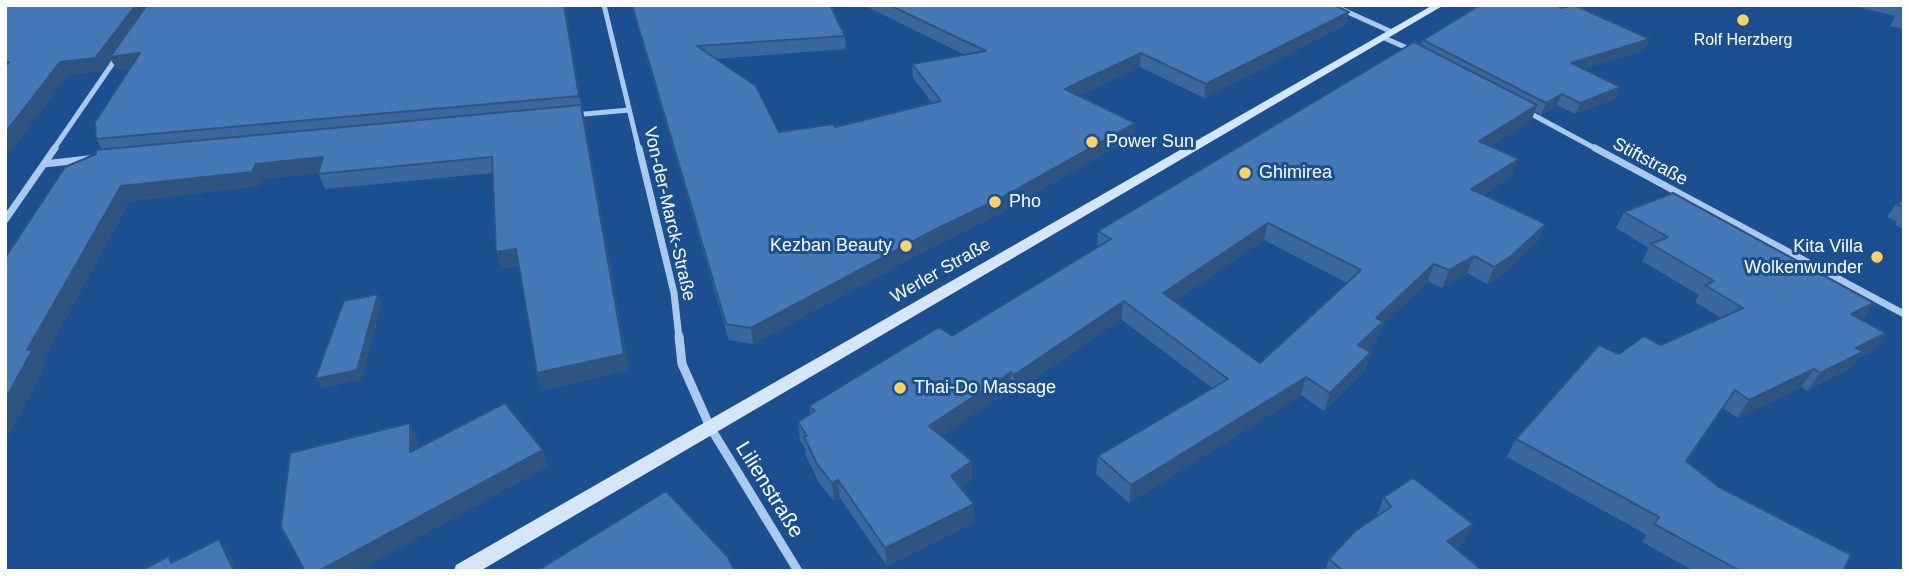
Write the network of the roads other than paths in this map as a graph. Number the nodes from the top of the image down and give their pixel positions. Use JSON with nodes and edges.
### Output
{"nodes":[{"id":1,"x":604,"y":5,"type":"edge"},
{"id":2,"x":1332,"y":5,"type":"edge"},
{"id":3,"x":1440,"y":5,"type":"edge"},
{"id":4,"x":1387,"y":34,"type":"junction"},
{"id":5,"x":1417,"y":52,"type":"edge"},
{"id":6,"x":119,"y":54,"type":"edge"},
{"id":7,"x":1514,"y":105,"type":"edge"},
{"id":8,"x":629,"y":110,"type":"junction"},
{"id":9,"x":561,"y":116,"type":"edge"},
{"id":10,"x":99,"y":159,"type":"edge"},
{"id":11,"x":44,"y":164,"type":"junction"},
{"id":12,"x":5,"y":220,"type":"edge"},
{"id":13,"x":1904,"y":314,"type":"edge"},
{"id":14,"x":710,"y":428,"type":"junction"},
{"id":15,"x":463,"y":571,"type":"edge"},
{"id":16,"x":798,"y":571,"type":"edge"}],
"edges":[{"from":1,"to":8,"type":"street","name":"Von-der-Marck-Straße"},
{"from":2,"to":4,"type":"street"},
{"from":3,"to":4,"type":"main road","name":"Werler Straße"},
{"from":4,"to":5,"type":"street"},
{"from":4,"to":14,"type":"main road","name":"Werler Straße"},
{"from":6,"to":11,"type":"street"},
{"from":7,"to":13,"type":"street","name":"Stiftstraße"},
{"from":8,"to":9,"type":"street"},
{"from":8,"to":14,"type":"street","name":"Von-der-Marck-Straße"},
{"from":10,"to":11,"type":"street"},
{"from":11,"to":12,"type":"street"},
{"from":14,"to":15,"type":"main road","name":"Werler Straße"},
{"from":14,"to":16,"type":"street","name":"Lilienstraße"}]}
